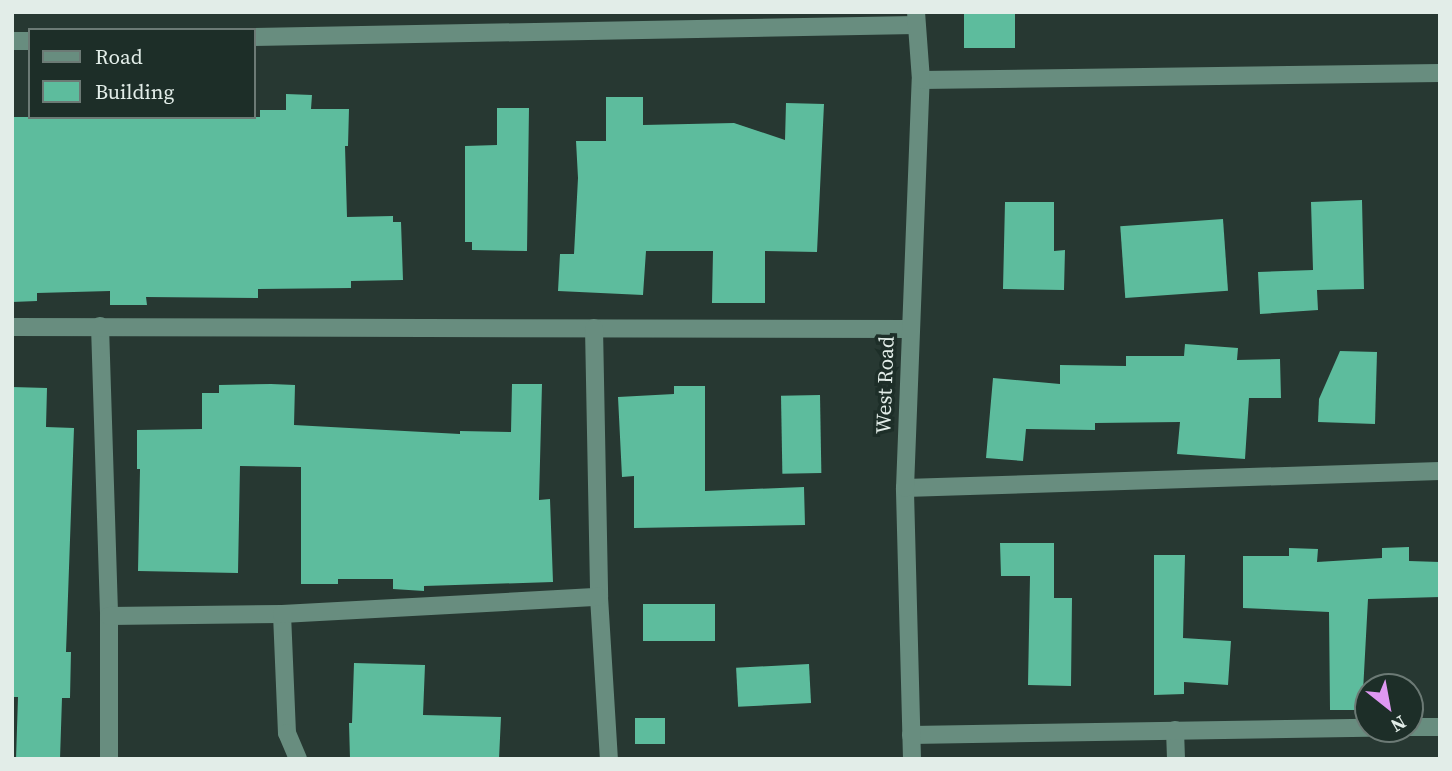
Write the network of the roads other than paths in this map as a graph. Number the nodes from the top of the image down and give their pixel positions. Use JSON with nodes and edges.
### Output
{"nodes":[{"id":1,"x":916,"y":19,"type":"edge"},
{"id":2,"x":256,"y":37,"type":"edge"},
{"id":3,"x":1440,"y":74,"type":"edge"},
{"id":4,"x":921,"y":80,"type":"junction"},
{"id":5,"x":100,"y":326,"type":"junction"},
{"id":6,"x":12,"y":327,"type":"edge"},
{"id":7,"x":594,"y":328,"type":"junction"},
{"id":8,"x":909,"y":329,"type":"junction"},
{"id":9,"x":1440,"y":471,"type":"edge"},
{"id":10,"x":905,"y":488,"type":"junction"},
{"id":11,"x":599,"y":597,"type":"junction"},
{"id":12,"x":282,"y":614,"type":"junction"},
{"id":13,"x":109,"y":616,"type":"junction"},
{"id":14,"x":1354,"y":728,"type":"edge"},
{"id":15,"x":1175,"y":730,"type":"junction"},
{"id":16,"x":911,"y":735,"type":"junction"},
{"id":17,"x":109,"y":759,"type":"edge"},
{"id":18,"x":298,"y":759,"type":"edge"},
{"id":19,"x":609,"y":759,"type":"edge"},
{"id":20,"x":912,"y":759,"type":"edge"},
{"id":21,"x":1176,"y":759,"type":"edge"}],
"edges":[{"from":1,"to":2,"type":"street"},
{"from":1,"to":4,"type":"street","name":"West Road"},
{"from":3,"to":4,"type":"street"},
{"from":4,"to":8,"type":"street","name":"West Road"},
{"from":5,"to":6,"type":"street"},
{"from":5,"to":7,"type":"street"},
{"from":5,"to":13,"type":"street"},
{"from":7,"to":8,"type":"street"},
{"from":7,"to":11,"type":"street"},
{"from":8,"to":10,"type":"street","name":"West Road"},
{"from":9,"to":10,"type":"street"},
{"from":10,"to":16,"type":"street","name":"West Road"},
{"from":11,"to":12,"type":"street"},
{"from":11,"to":19,"type":"street"},
{"from":12,"to":13,"type":"street"},
{"from":12,"to":18,"type":"street"},
{"from":13,"to":17,"type":"street"},
{"from":14,"to":15,"type":"street"},
{"from":15,"to":16,"type":"street"},
{"from":15,"to":21,"type":"street"},
{"from":16,"to":20,"type":"street","name":"West Road"}]}
